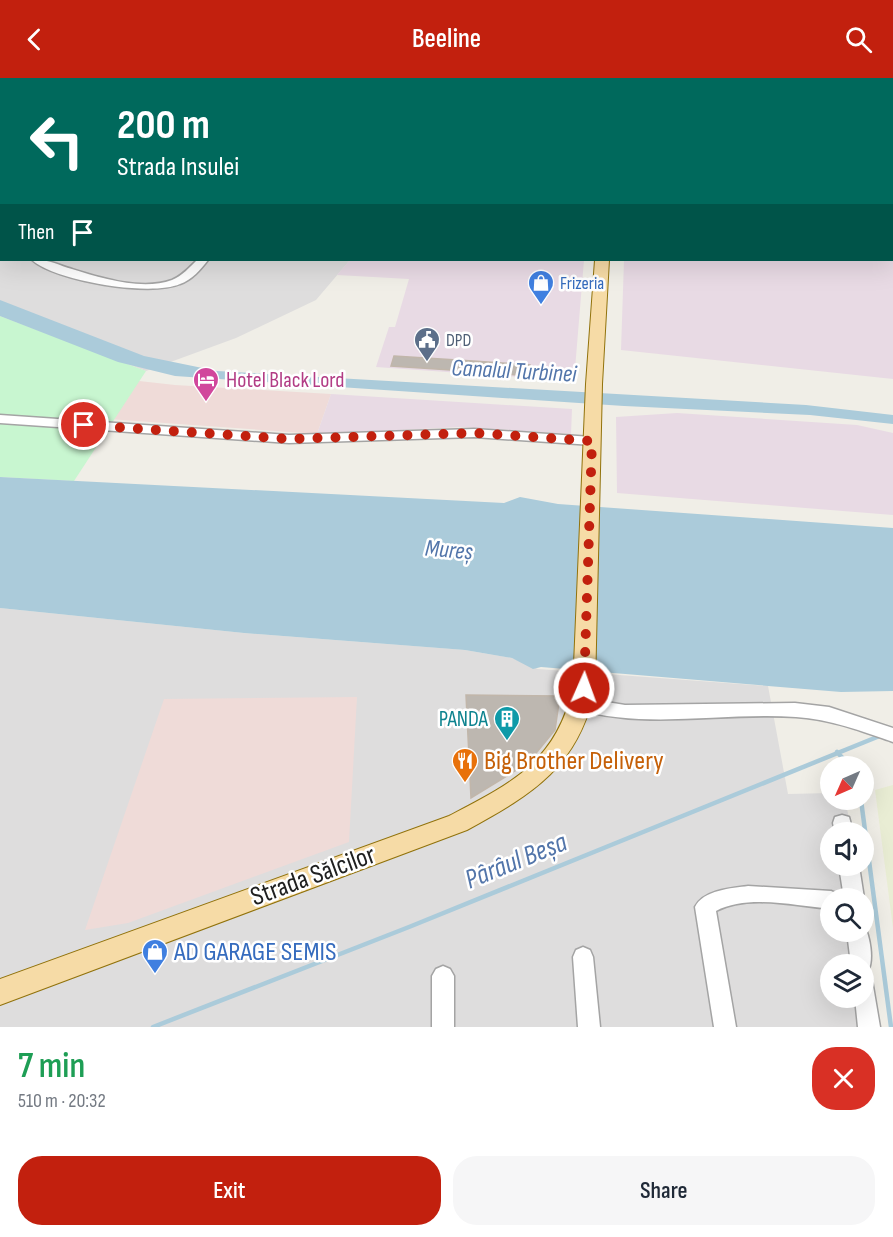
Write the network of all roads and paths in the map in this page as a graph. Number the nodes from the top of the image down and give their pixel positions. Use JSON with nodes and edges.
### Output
{"nodes":[{"id":1,"x":40,"y":261,"type":"edge"},
{"id":2,"x":202,"y":261,"type":"edge"},
{"id":3,"x":602,"y":261,"type":"edge"},
{"id":4,"x":0,"y":419,"type":"edge"},
{"id":5,"x":592,"y":441,"type":"junction"},
{"id":6,"x":583,"y":696,"type":"junction"},
{"id":7,"x":893,"y":735,"type":"edge"},
{"id":8,"x":820,"y":900,"type":"edge"},
{"id":9,"x":583,"y":957,"type":"dead end"},
{"id":10,"x":443,"y":976,"type":"dead end"},
{"id":11,"x":0,"y":992,"type":"edge"},
{"id":12,"x":867,"y":1008,"type":"edge"},
{"id":13,"x":443,"y":1027,"type":"edge"},
{"id":14,"x":589,"y":1027,"type":"edge"},
{"id":15,"x":725,"y":1027,"type":"edge"},
{"id":16,"x":869,"y":1027,"type":"edge"}],
"edges":[{"from":1,"to":2,"type":"street"},
{"from":3,"to":5,"type":"main road","name":"Strada Sălcilor"},
{"from":4,"to":5,"type":"street"},
{"from":5,"to":6,"type":"main road","name":"Strada Sălcilor"},
{"from":6,"to":7,"type":"street"},
{"from":6,"to":11,"type":"main road","name":"Strada Sălcilor"},
{"from":8,"to":15,"type":"street"},
{"from":9,"to":14,"type":"street"},
{"from":10,"to":13,"type":"street"},
{"from":12,"to":16,"type":"street"}]}
